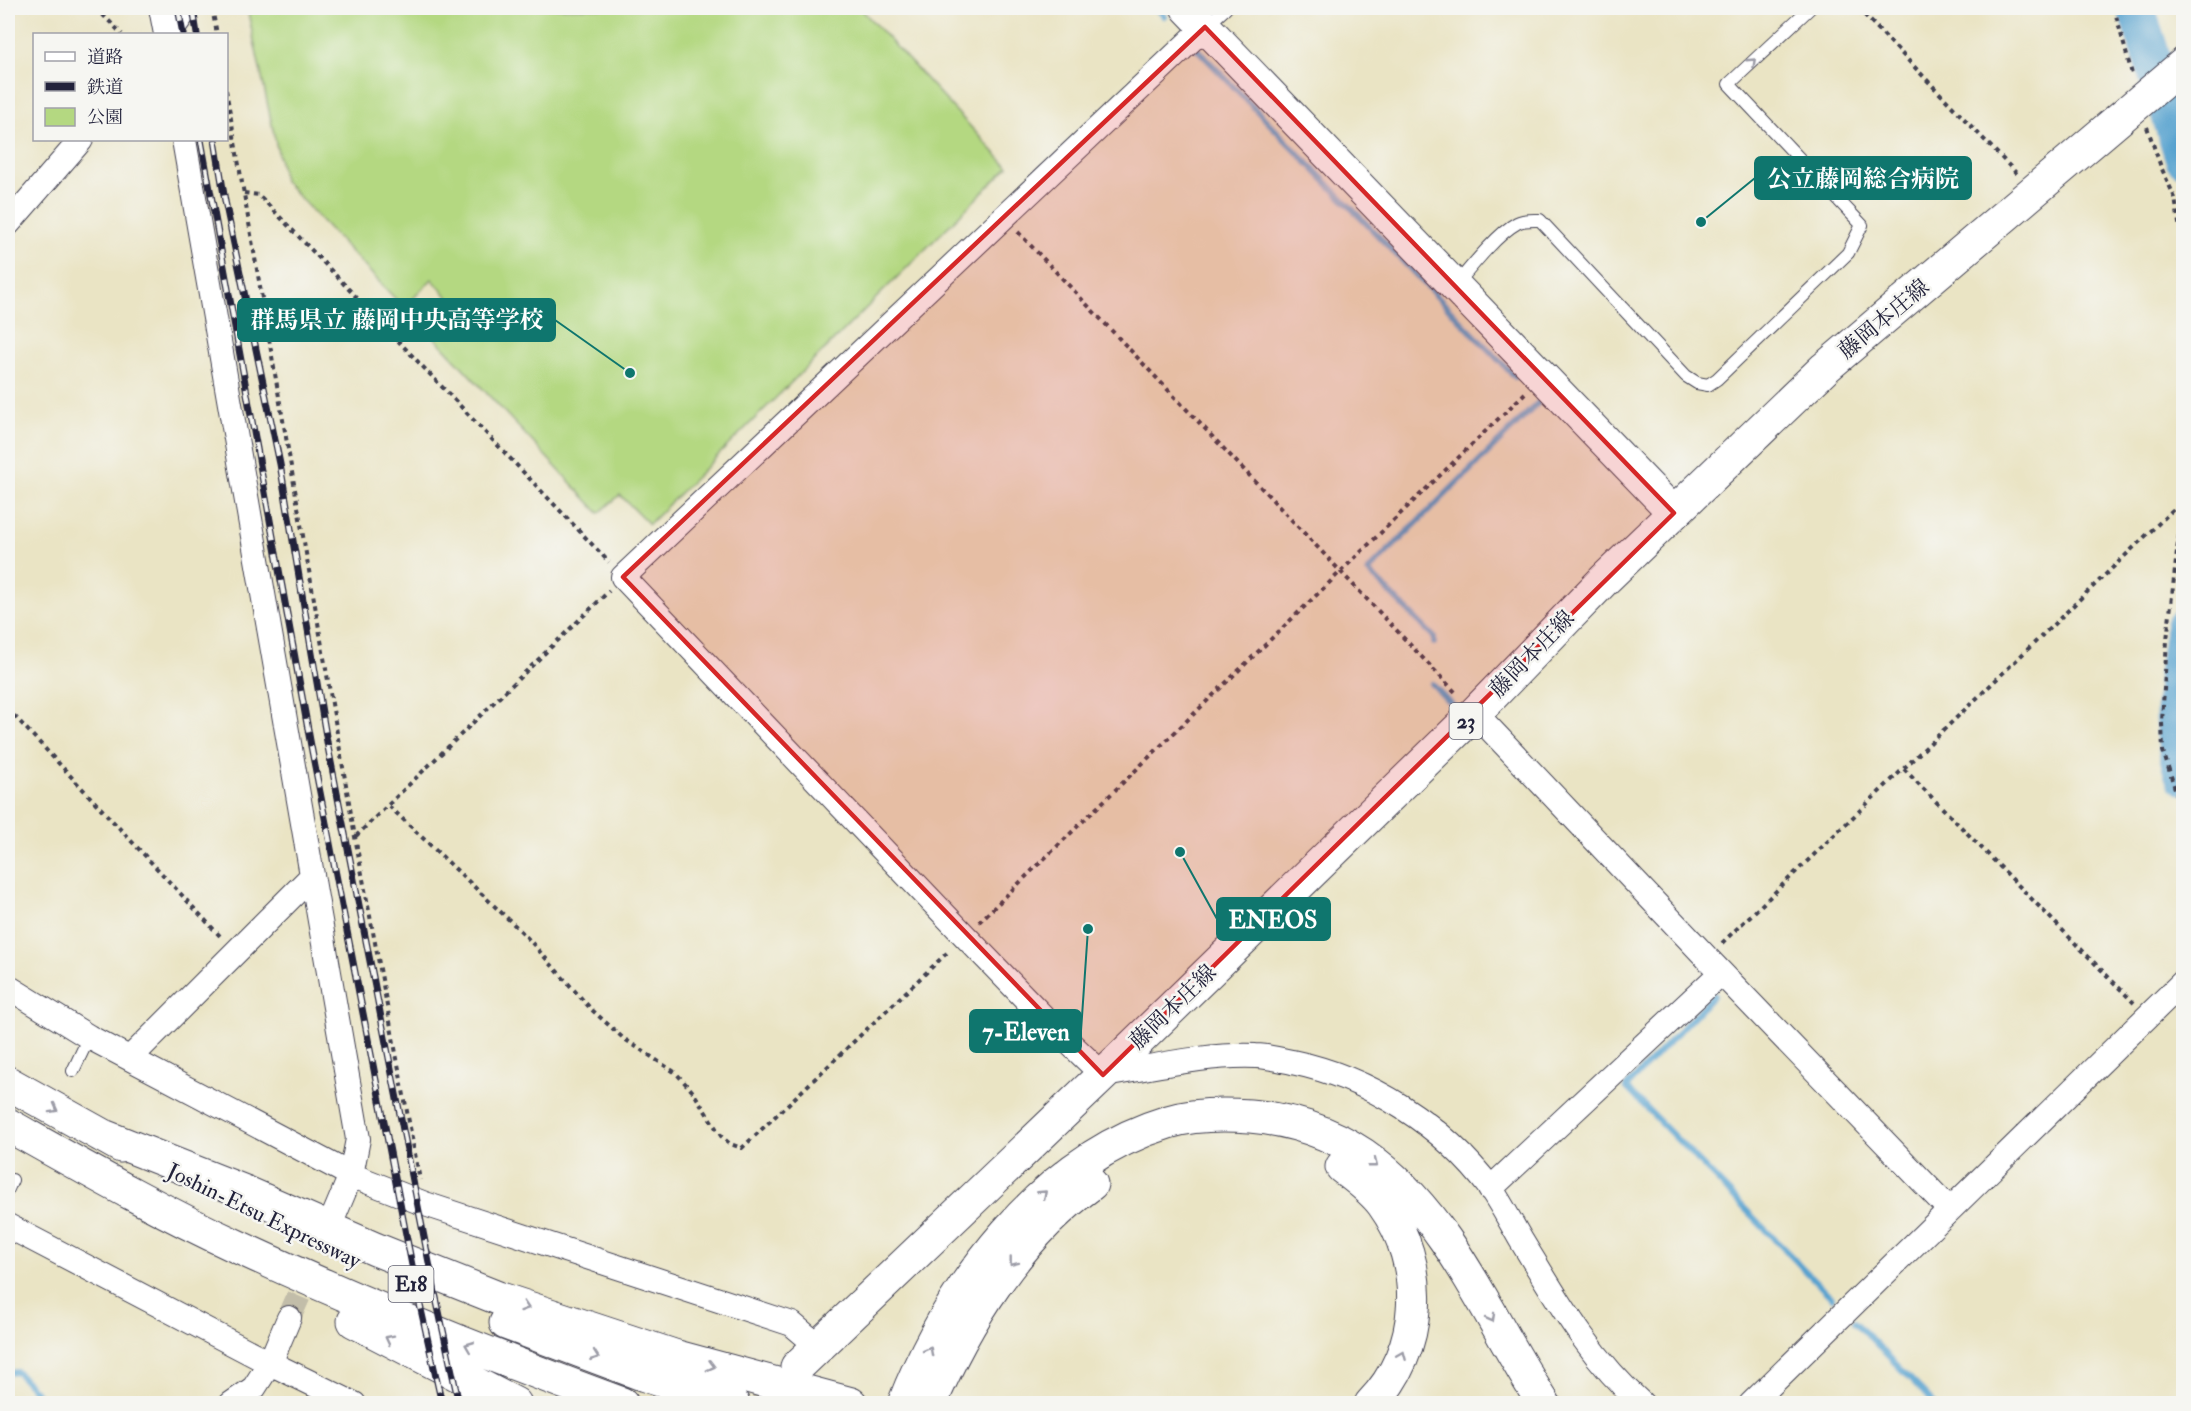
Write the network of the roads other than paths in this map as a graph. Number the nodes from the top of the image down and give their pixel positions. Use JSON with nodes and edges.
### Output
{"nodes":[{"id":1,"x":161,"y":8,"type":"edge"},
{"id":2,"x":187,"y":8,"type":"edge"},
{"id":3,"x":1810,"y":8,"type":"edge"},
{"id":4,"x":1206,"y":14,"type":"edge"},
{"id":5,"x":168,"y":33,"type":"edge"},
{"id":6,"x":169,"y":33,"type":"edge"},
{"id":7,"x":2182,"y":65,"type":"edge"},
{"id":8,"x":80,"y":141,"type":"edge"},
{"id":9,"x":184,"y":141,"type":"edge"},
{"id":10,"x":8,"y":224,"type":"edge"},
{"id":11,"x":1455,"y":286,"type":"junction"},
{"id":12,"x":1674,"y":513,"type":"junction"},
{"id":13,"x":1475,"y":713,"type":"junction"},
{"id":14,"x":312,"y":876,"type":"junction"},
{"id":15,"x":1714,"y":966,"type":"junction"},
{"id":16,"x":2184,"y":981,"type":"edge"},
{"id":17,"x":8,"y":987,"type":"edge"},
{"id":18,"x":89,"y":1037,"type":"junction"},
{"id":19,"x":130,"y":1058,"type":"junction"},
{"id":20,"x":72,"y":1071,"type":"dead end"},
{"id":21,"x":1104,"y":1075,"type":"junction"},
{"id":22,"x":8,"y":1083,"type":"edge"},
{"id":23,"x":8,"y":1125,"type":"edge"},
{"id":24,"x":8,"y":1135,"type":"edge"},
{"id":25,"x":101,"y":1135,"type":"junction"},
{"id":26,"x":351,"y":1175,"type":"junction"},
{"id":27,"x":1490,"y":1189,"type":"junction"},
{"id":28,"x":1949,"y":1209,"type":"junction"},
{"id":29,"x":333,"y":1218,"type":"tunnel mouth"},
{"id":30,"x":8,"y":1226,"type":"edge"},
{"id":31,"x":289,"y":1318,"type":"tunnel mouth"},
{"id":32,"x":808,"y":1356,"type":"joint"},
{"id":33,"x":270,"y":1363,"type":"junction"},
{"id":34,"x":837,"y":1400,"type":"edge"},
{"id":35,"x":231,"y":1404,"type":"edge"},
{"id":36,"x":354,"y":1404,"type":"edge"},
{"id":37,"x":516,"y":1404,"type":"edge"},
{"id":38,"x":622,"y":1404,"type":"edge"},
{"id":39,"x":732,"y":1404,"type":"edge"},
{"id":40,"x":903,"y":1404,"type":"edge"},
{"id":41,"x":930,"y":1404,"type":"edge"},
{"id":42,"x":1371,"y":1404,"type":"edge"},
{"id":43,"x":1544,"y":1404,"type":"edge"},
{"id":44,"x":1642,"y":1404,"type":"edge"},
{"id":45,"x":1751,"y":1404,"type":"edge"}],
"edges":[{"from":1,"to":5,"type":"street"},
{"from":2,"to":6,"type":"street"},
{"from":11,"to":3,"type":"lane","one_way":true},
{"from":4,"to":11,"type":"street"},
{"from":4,"to":21,"type":"street"},
{"from":7,"to":12,"type":"main road","name":"藤岡本庄線","number":"23"},
{"from":8,"to":10,"type":"street"},
{"from":9,"to":14,"type":"street"},
{"from":11,"to":12,"type":"street"},
{"from":12,"to":13,"type":"main road","name":"藤岡本庄線","number":"23"},
{"from":13,"to":15,"type":"street"},
{"from":13,"to":21,"type":"main road","name":"藤岡本庄線","number":"23"},
{"from":14,"to":19,"type":"street"},
{"from":14,"to":26,"type":"street"},
{"from":15,"to":27,"type":"street"},
{"from":15,"to":28,"type":"street"},
{"from":16,"to":28,"type":"street"},
{"from":17,"to":18,"type":"street"},
{"from":18,"to":19,"type":"street"},
{"from":18,"to":20,"type":"lane"},
{"from":19,"to":26,"type":"street"},
{"from":21,"to":27,"type":"street"},
{"from":21,"to":32,"type":"main road","name":"藤岡本庄線","number":"23"},
{"from":22,"to":25,"type":"main road","name":"Joshin-Etsu Expressway","number":"E18","one_way":true},
{"from":38,"to":23,"type":"main road","name":"Joshin-Etsu Expressway","number":"E18","one_way":true},
{"from":37,"to":24,"type":"main road","one_way":true},
{"from":25,"to":34,"type":"main road","one_way":true},
{"from":25,"to":39,"type":"main road","name":"Joshin-Etsu Expressway","number":"E18","one_way":true},
{"from":26,"to":29,"type":"street"},
{"from":26,"to":32,"type":"street"},
{"from":27,"to":44,"type":"street"},
{"from":28,"to":45,"type":"street"},
{"from":30,"to":33,"type":"street"},
{"from":31,"to":33,"type":"street"},
{"from":33,"to":35,"type":"street"},
{"from":33,"to":36,"type":"street"},
{"from":40,"to":43,"type":"main road","one_way":true},
{"from":42,"to":41,"type":"main road","one_way":true}]}
